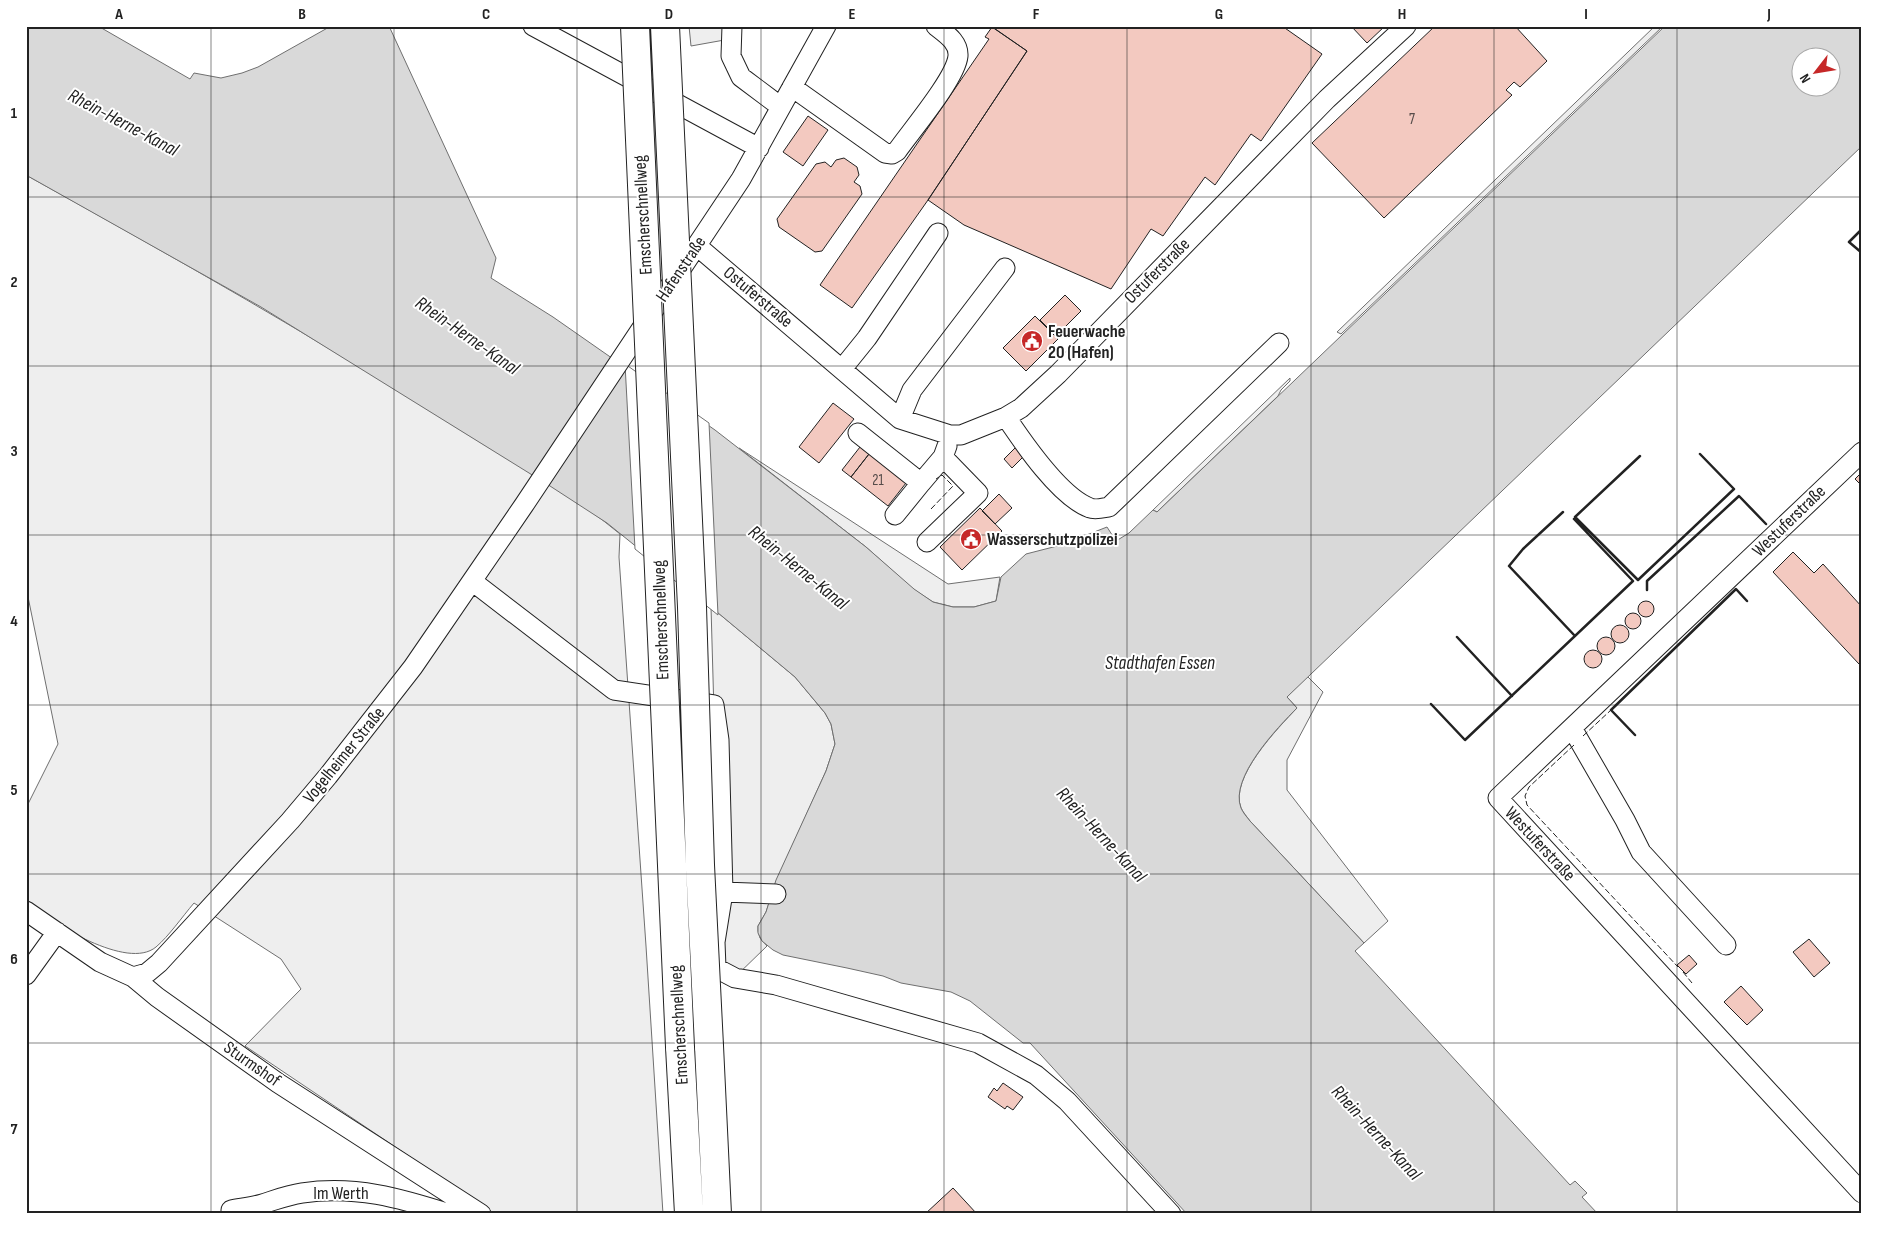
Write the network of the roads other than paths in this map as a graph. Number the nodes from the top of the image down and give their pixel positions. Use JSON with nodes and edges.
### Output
{"nodes":[{"id":1,"x":533,"y":26,"type":"edge"},
{"id":2,"x":634,"y":26,"type":"edge"},
{"id":3,"x":665,"y":26,"type":"edge"},
{"id":4,"x":732,"y":26,"type":"edge"},
{"id":5,"x":826,"y":26,"type":"edge"},
{"id":6,"x":936,"y":26,"type":"edge"},
{"id":7,"x":1406,"y":26,"type":"edge"},
{"id":8,"x":792,"y":87,"type":"junction"},
{"id":9,"x":781,"y":107,"type":"junction"},
{"id":10,"x":760,"y":148,"type":"junction"},
{"id":11,"x":938,"y":233,"type":"dead end"},
{"id":12,"x":697,"y":246,"type":"junction"},
{"id":13,"x":1005,"y":268,"type":"dead end"},
{"id":14,"x":1279,"y":343,"type":"dead end"},
{"id":15,"x":842,"y":369,"type":"junction"},
{"id":16,"x":1006,"y":417,"type":"junction"},
{"id":17,"x":900,"y":419,"type":"junction"},
{"id":18,"x":858,"y":432,"type":"dead end"},
{"id":19,"x":950,"y":435,"type":"junction"},
{"id":20,"x":1862,"y":452,"type":"edge"},
{"id":21,"x":943,"y":457,"type":"junction"},
{"id":22,"x":921,"y":483,"type":"junction"},
{"id":23,"x":524,"y":505,"type":"joint"},
{"id":24,"x":895,"y":516,"type":"dead end"},
{"id":25,"x":927,"y":542,"type":"dead end"},
{"id":26,"x":472,"y":581,"type":"junction"},
{"id":27,"x":1572,"y":728,"type":"junction"},
{"id":28,"x":723,"y":892,"type":"junction"},
{"id":29,"x":776,"y":894,"type":"dead end"},
{"id":30,"x":26,"y":911,"type":"edge"},
{"id":31,"x":57,"y":932,"type":"junction"},
{"id":32,"x":1726,"y":945,"type":"dead end"},
{"id":33,"x":26,"y":975,"type":"edge"},
{"id":34,"x":133,"y":977,"type":"junction"},
{"id":35,"x":1862,"y":1193,"type":"edge"},
{"id":36,"x":232,"y":1210,"type":"dead end"},
{"id":37,"x":450,"y":1214,"type":"edge"},
{"id":38,"x":481,"y":1214,"type":"edge"},
{"id":39,"x":689,"y":1214,"type":"edge"},
{"id":40,"x":717,"y":1214,"type":"edge"},
{"id":41,"x":1171,"y":1214,"type":"edge"}],
"edges":[{"from":1,"to":10,"type":"street"},
{"from":2,"to":39,"type":"highway","name":"Emscherschnellweg","bridge":true},
{"from":3,"to":40,"type":"highway","name":"Emscherschnellweg","bridge":true},
{"from":4,"to":9,"type":"street"},
{"from":5,"to":8,"type":"street","name":"Hafenstraße"},
{"from":6,"to":8,"type":"street"},
{"from":7,"to":16,"type":"street","name":"Ostuferstraße"},
{"from":8,"to":9,"type":"street","name":"Hafenstraße"},
{"from":9,"to":10,"type":"street","name":"Hafenstraße"},
{"from":10,"to":12,"type":"street","name":"Hafenstraße"},
{"from":11,"to":15,"type":"street"},
{"from":12,"to":15,"type":"street","name":"Ostuferstraße"},
{"from":12,"to":23,"type":"street","name":"Hafenstraße"},
{"from":13,"to":17,"type":"street"},
{"from":14,"to":16,"type":"street"},
{"from":15,"to":17,"type":"street","name":"Ostuferstraße"},
{"from":16,"to":19,"type":"street","name":"Ostuferstraße"},
{"from":17,"to":19,"type":"street","name":"Ostuferstraße"},
{"from":18,"to":22,"type":"street"},
{"from":19,"to":21,"type":"street"},
{"from":20,"to":27,"type":"street","name":"Westuferstraße"},
{"from":21,"to":22,"type":"street"},
{"from":21,"to":25,"type":"street"},
{"from":22,"to":24,"type":"street"},
{"from":23,"to":26,"type":"street","name":"Vogelheimer Straße"},
{"from":26,"to":28,"type":"street"},
{"from":26,"to":34,"type":"street","name":"Vogelheimer Straße"},
{"from":27,"to":32,"type":"street"},
{"from":27,"to":35,"type":"street","name":"Westuferstraße"},
{"from":28,"to":29,"type":"street"},
{"from":28,"to":41,"type":"street"},
{"from":30,"to":31,"type":"street","name":"Sturmshof"},
{"from":31,"to":33,"type":"street"},
{"from":31,"to":34,"type":"street","name":"Sturmshof"},
{"from":34,"to":38,"type":"street","name":"Sturmshof"},
{"from":36,"to":37,"type":"street","name":"Im Werth"}]}
